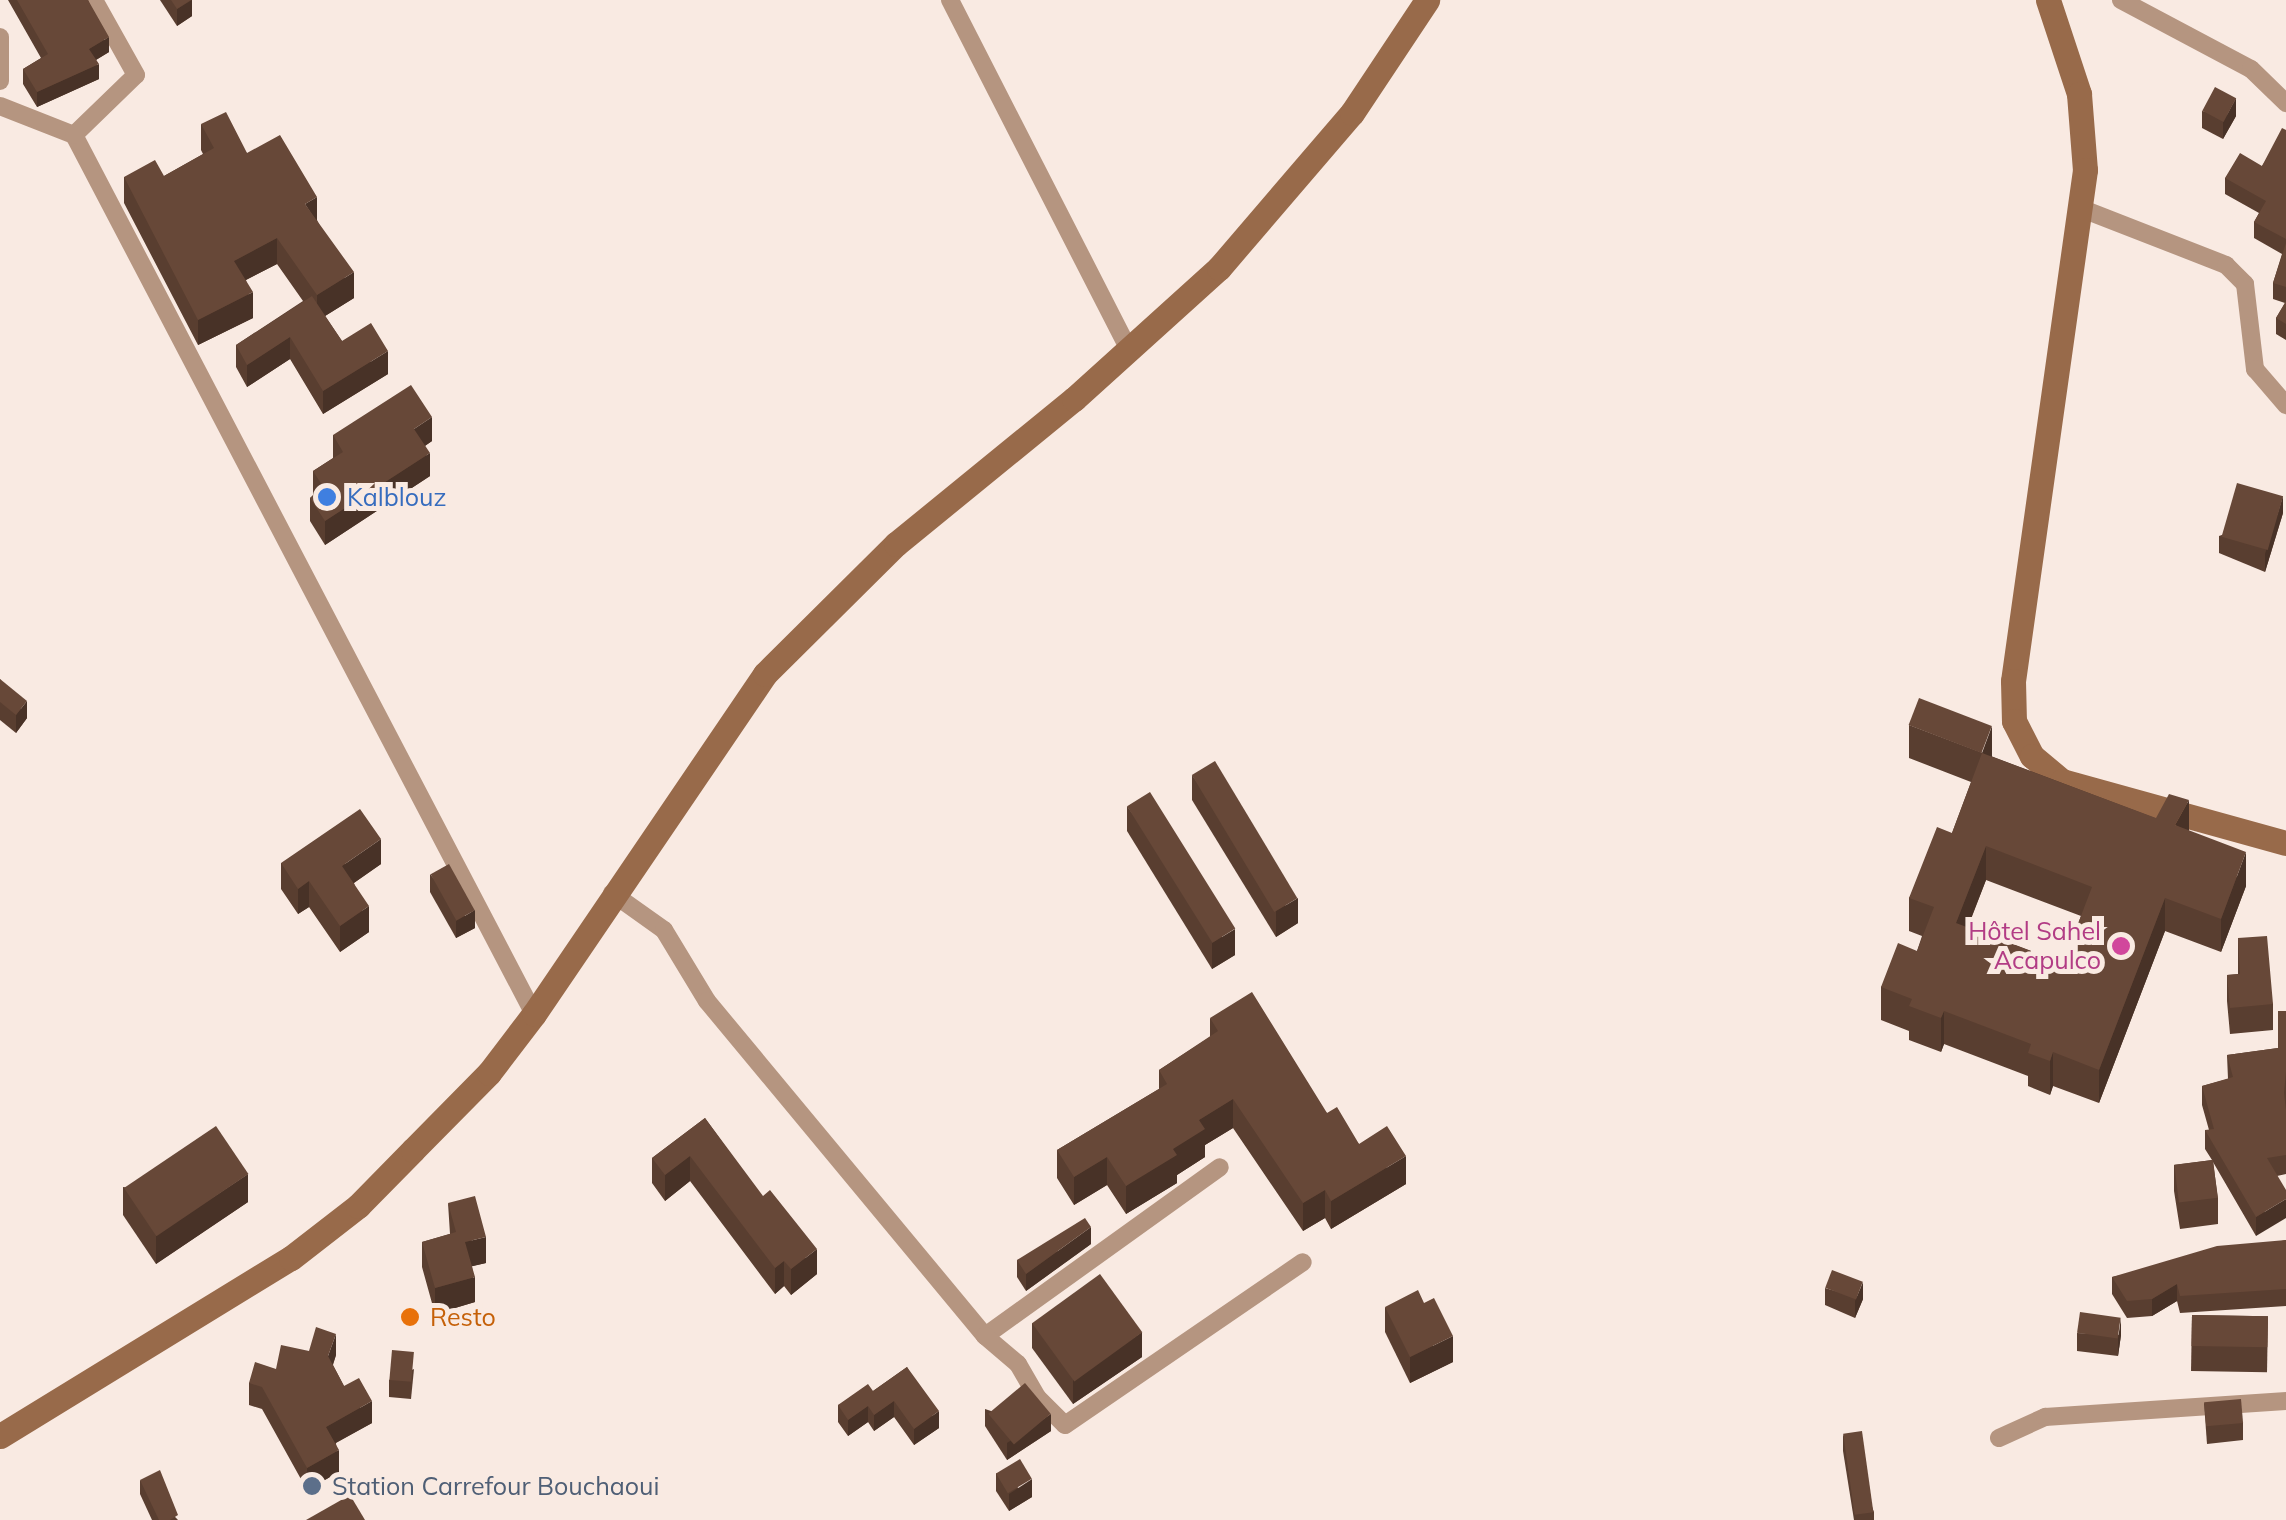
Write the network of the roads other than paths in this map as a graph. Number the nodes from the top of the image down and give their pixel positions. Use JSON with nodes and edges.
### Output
{"nodes":[{"id":1,"x":94,"y":0,"type":"edge"},
{"id":2,"x":950,"y":0,"type":"edge"},
{"id":3,"x":1427,"y":0,"type":"edge"},
{"id":4,"x":2048,"y":0,"type":"edge"},
{"id":5,"x":2120,"y":0,"type":"edge"},
{"id":6,"x":0,"y":36,"type":"edge"},
{"id":7,"x":0,"y":81,"type":"edge"},
{"id":8,"x":2286,"y":103,"type":"edge"},
{"id":9,"x":0,"y":106,"type":"edge"},
{"id":10,"x":74,"y":134,"type":"junction"},
{"id":11,"x":2080,"y":208,"type":"junction"},
{"id":12,"x":1130,"y":351,"type":"junction"},
{"id":13,"x":2286,"y":405,"type":"edge"},
{"id":14,"x":2286,"y":843,"type":"edge"},
{"id":15,"x":612,"y":893,"type":"junction"},
{"id":16,"x":534,"y":1014,"type":"junction"},
{"id":17,"x":1220,"y":1167,"type":"dead end"},
{"id":18,"x":1303,"y":1262,"type":"dead end"},
{"id":19,"x":985,"y":1336,"type":"junction"},
{"id":20,"x":2286,"y":1401,"type":"edge"},
{"id":21,"x":0,"y":1436,"type":"edge"},
{"id":22,"x":1999,"y":1438,"type":"dead end"}],
"edges":[{"from":1,"to":10,"type":"street"},
{"from":2,"to":12,"type":"street"},
{"from":3,"to":12,"type":"main road"},
{"from":4,"to":11,"type":"main road"},
{"from":5,"to":8,"type":"street"},
{"from":6,"to":7,"type":"street"},
{"from":9,"to":10,"type":"street"},
{"from":10,"to":16,"type":"street"},
{"from":11,"to":13,"type":"street"},
{"from":11,"to":14,"type":"main road"},
{"from":12,"to":15,"type":"main road"},
{"from":15,"to":16,"type":"main road"},
{"from":15,"to":19,"type":"street"},
{"from":16,"to":21,"type":"main road"},
{"from":17,"to":19,"type":"street"},
{"from":18,"to":19,"type":"street"},
{"from":20,"to":22,"type":"street"}]}
